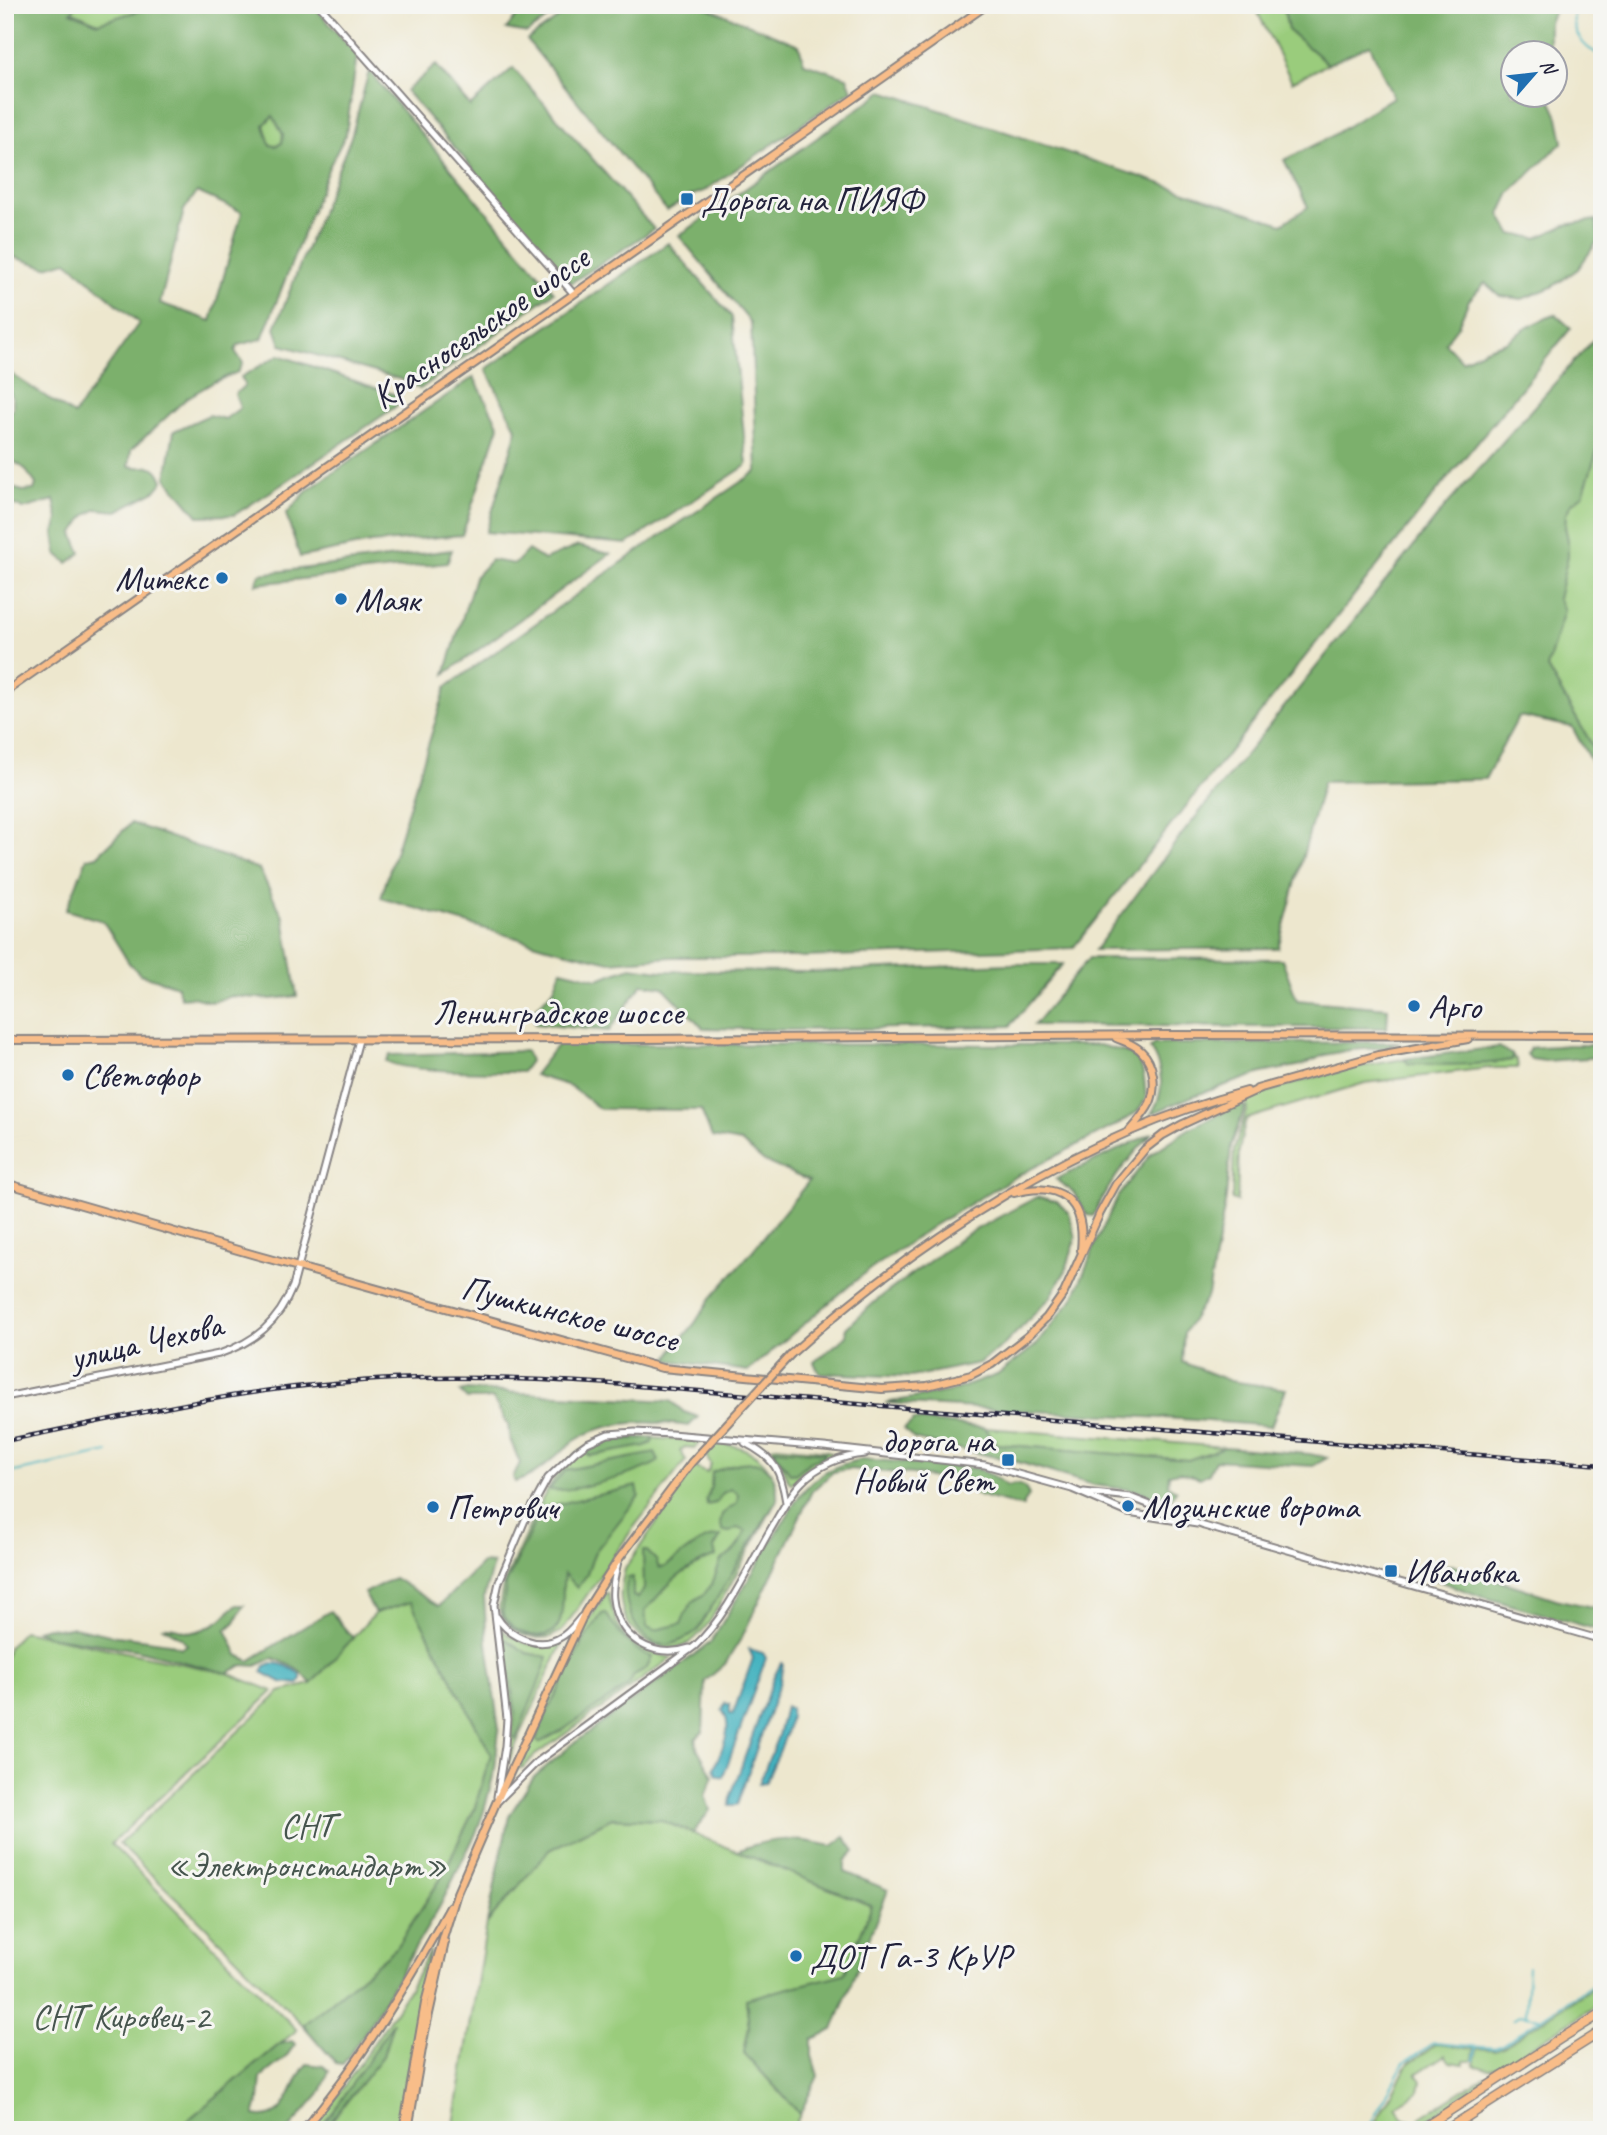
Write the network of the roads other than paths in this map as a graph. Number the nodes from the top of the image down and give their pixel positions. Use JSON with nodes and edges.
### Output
{"nodes":[{"id":1,"x":319,"y":5,"type":"edge"},
{"id":2,"x":987,"y":5,"type":"edge"},
{"id":3,"x":573,"y":293,"type":"junction"},
{"id":4,"x":5,"y":692,"type":"edge"},
{"id":5,"x":1111,"y":1036,"type":"junction"},
{"id":6,"x":1480,"y":1036,"type":"junction"},
{"id":7,"x":1602,"y":1036,"type":"edge"},
{"id":8,"x":5,"y":1040,"type":"edge"},
{"id":9,"x":359,"y":1040,"type":"junction"},
{"id":10,"x":1261,"y":1088,"type":"junction"},
{"id":11,"x":1128,"y":1132,"type":"junction"},
{"id":12,"x":5,"y":1183,"type":"edge"},
{"id":13,"x":1004,"y":1196,"type":"junction"},
{"id":14,"x":1081,"y":1256,"type":"junction"},
{"id":15,"x":298,"y":1268,"type":"junction"},
{"id":16,"x":5,"y":1397,"type":"edge"},
{"id":17,"x":740,"y":1440,"type":"junction"},
{"id":18,"x":876,"y":1453,"type":"junction"},
{"id":19,"x":1077,"y":1491,"type":"junction"},
{"id":20,"x":1117,"y":1495,"type":"junction"},
{"id":21,"x":1142,"y":1501,"type":"junction"},
{"id":22,"x":786,"y":1502,"type":"junction"},
{"id":23,"x":1112,"y":1507,"type":"junction"},
{"id":24,"x":1139,"y":1515,"type":"junction"},
{"id":25,"x":1197,"y":1524,"type":"junction"},
{"id":26,"x":618,"y":1560,"type":"junction"},
{"id":27,"x":494,"y":1611,"type":"junction"},
{"id":28,"x":585,"y":1612,"type":"junction"},
{"id":29,"x":1602,"y":1640,"type":"edge"},
{"id":30,"x":695,"y":1646,"type":"junction"},
{"id":31,"x":496,"y":1804,"type":"junction"},
{"id":32,"x":457,"y":1893,"type":"junction"},
{"id":33,"x":1602,"y":2014,"type":"edge"},
{"id":34,"x":1602,"y":2031,"type":"edge"},
{"id":35,"x":303,"y":2130,"type":"edge"},
{"id":36,"x":405,"y":2130,"type":"edge"},
{"id":37,"x":1420,"y":2130,"type":"edge"},
{"id":38,"x":1446,"y":2130,"type":"edge"}],
"edges":[{"from":1,"to":3,"type":"street"},
{"from":2,"to":3,"type":"main road","name":"Красносельское шоссе"},
{"from":3,"to":4,"type":"main road","name":"Красносельское шоссе"},
{"from":5,"to":6,"type":"main road","name":"Ленинградское шоссе"},
{"from":5,"to":9,"type":"main road","name":"Ленинградское шоссе"},
{"from":5,"to":11,"type":"main road"},
{"from":6,"to":7,"type":"main road"},
{"from":6,"to":10,"type":"main road"},
{"from":8,"to":9,"type":"main road","name":"Ленинградское шоссе"},
{"from":9,"to":15,"type":"street","name":"улица Чехова"},
{"from":10,"to":11,"type":"main road"},
{"from":10,"to":14,"type":"main road","name":"Пушкинское шоссе"},
{"from":11,"to":13,"type":"main road"},
{"from":12,"to":15,"type":"main road","name":"Пушкинское шоссе"},
{"from":13,"to":14,"type":"main road"},
{"from":13,"to":26,"type":"main road","bridge":true},
{"from":14,"to":15,"type":"main road","name":"Пушкинское шоссе"},
{"from":15,"to":16,"type":"street","name":"улица Чехова"},
{"from":17,"to":18,"type":"street"},
{"from":17,"to":22,"type":"street"},
{"from":17,"to":27,"type":"street"},
{"from":18,"to":19,"type":"street"},
{"from":18,"to":22,"type":"street"},
{"from":19,"to":20,"type":"street"},
{"from":19,"to":23,"type":"street"},
{"from":20,"to":21,"type":"street"},
{"from":20,"to":23,"type":"street"},
{"from":21,"to":24,"type":"street"},
{"from":21,"to":25,"type":"street"},
{"from":22,"to":30,"type":"street"},
{"from":23,"to":24,"type":"street"},
{"from":24,"to":25,"type":"street"},
{"from":25,"to":29,"type":"street"},
{"from":26,"to":28,"type":"main road"},
{"from":26,"to":30,"type":"street"},
{"from":27,"to":28,"type":"street"},
{"from":27,"to":31,"type":"street"},
{"from":28,"to":31,"type":"main road"},
{"from":30,"to":31,"type":"street"},
{"from":31,"to":32,"type":"main road"},
{"from":32,"to":35,"type":"main road"},
{"from":32,"to":36,"type":"main road"},
{"from":33,"to":37,"type":"highway"},
{"from":34,"to":38,"type":"highway"}]}
